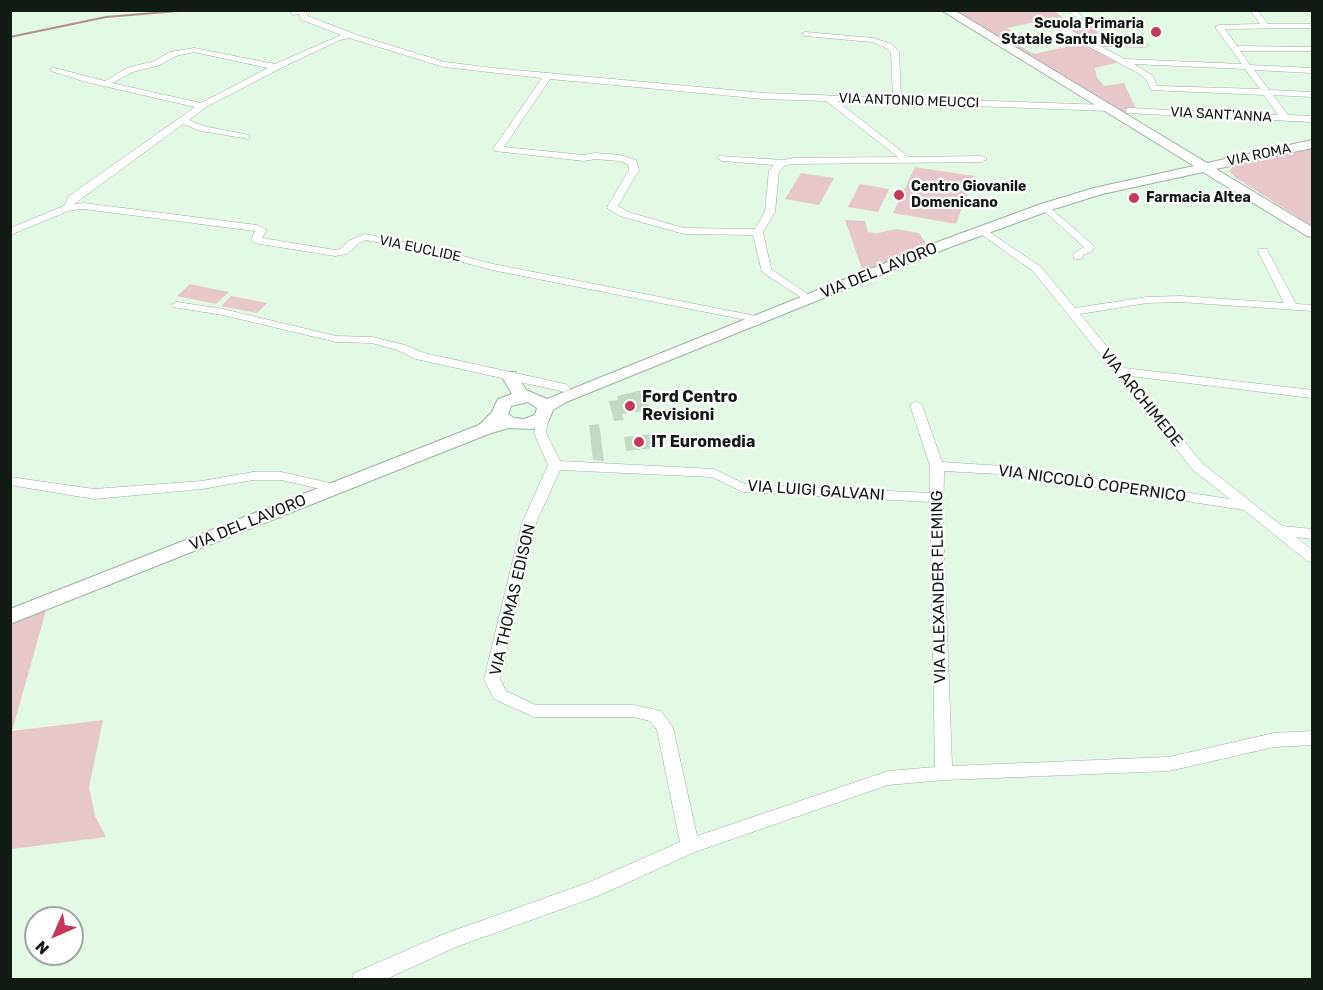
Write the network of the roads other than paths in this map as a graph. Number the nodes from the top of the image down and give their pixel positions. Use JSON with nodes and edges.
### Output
{"nodes":[{"id":1,"x":946,"y":10,"type":"edge"},
{"id":2,"x":1253,"y":10,"type":"edge"},
{"id":3,"x":295,"y":13,"type":"dead end"},
{"id":4,"x":1049,"y":19,"type":"dead end"},
{"id":5,"x":1265,"y":26,"type":"junction"},
{"id":6,"x":1309,"y":26,"type":"edge"},
{"id":7,"x":805,"y":34,"type":"dead end"},
{"id":8,"x":1312,"y":34,"type":"edge"},
{"id":9,"x":350,"y":35,"type":"junction"},
{"id":10,"x":1088,"y":43,"type":"junction"},
{"id":11,"x":1145,"y":45,"type":"dead end"},
{"id":12,"x":1234,"y":48,"type":"junction"},
{"id":13,"x":1312,"y":49,"type":"edge"},
{"id":14,"x":1119,"y":61,"type":"junction"},
{"id":15,"x":277,"y":67,"type":"junction"},
{"id":16,"x":1249,"y":68,"type":"junction"},
{"id":17,"x":54,"y":69,"type":"dead end"},
{"id":18,"x":1308,"y":70,"type":"edge"},
{"id":19,"x":548,"y":77,"type":"junction"},
{"id":20,"x":1312,"y":82,"type":"edge"},
{"id":21,"x":106,"y":84,"type":"junction"},
{"id":22,"x":1266,"y":93,"type":"junction"},
{"id":23,"x":1312,"y":94,"type":"edge"},
{"id":24,"x":826,"y":99,"type":"junction"},
{"id":25,"x":897,"y":100,"type":"junction"},
{"id":26,"x":203,"y":106,"type":"junction"},
{"id":27,"x":1108,"y":108,"type":"junction"},
{"id":28,"x":1129,"y":111,"type":"dead end"},
{"id":29,"x":1285,"y":118,"type":"junction"},
{"id":30,"x":1312,"y":119,"type":"edge"},
{"id":31,"x":182,"y":121,"type":"junction"},
{"id":32,"x":246,"y":137,"type":"dead end"},
{"id":33,"x":1312,"y":144,"type":"edge"},
{"id":34,"x":1176,"y":150,"type":"junction"},
{"id":35,"x":722,"y":158,"type":"dead end"},
{"id":36,"x":901,"y":159,"type":"junction"},
{"id":37,"x":982,"y":159,"type":"dead end"},
{"id":38,"x":1230,"y":160,"type":"junction"},
{"id":39,"x":783,"y":163,"type":"junction"},
{"id":40,"x":1205,"y":168,"type":"junction"},
{"id":41,"x":1180,"y":173,"type":"junction"},
{"id":42,"x":1239,"y":188,"type":"junction"},
{"id":43,"x":69,"y":207,"type":"junction"},
{"id":44,"x":1046,"y":207,"type":"junction"},
{"id":45,"x":982,"y":230,"type":"junction"},
{"id":46,"x":10,"y":232,"type":"edge"},
{"id":47,"x":758,"y":232,"type":"junction"},
{"id":48,"x":1312,"y":233,"type":"edge"},
{"id":49,"x":1088,"y":249,"type":"junction"},
{"id":50,"x":1103,"y":251,"type":"dead end"},
{"id":51,"x":1263,"y":251,"type":"dead end"},
{"id":52,"x":1078,"y":257,"type":"dead end"},
{"id":53,"x":808,"y":299,"type":"junction"},
{"id":54,"x":177,"y":305,"type":"dead end"},
{"id":55,"x":1292,"y":307,"type":"junction"},
{"id":56,"x":1312,"y":308,"type":"edge"},
{"id":57,"x":1071,"y":312,"type":"junction"},
{"id":58,"x":757,"y":319,"type":"junction"},
{"id":59,"x":1119,"y":371,"type":"junction"},
{"id":60,"x":509,"y":375,"type":"junction"},
{"id":61,"x":563,"y":393,"type":"junction"},
{"id":62,"x":1312,"y":394,"type":"edge"},
{"id":63,"x":916,"y":405,"type":"dead end"},
{"id":64,"x":537,"y":413,"type":"junction"},
{"id":65,"x":504,"y":414,"type":"junction"},
{"id":66,"x":555,"y":465,"type":"junction"},
{"id":67,"x":937,"y":466,"type":"junction"},
{"id":68,"x":10,"y":481,"type":"edge"},
{"id":69,"x":329,"y":490,"type":"junction"},
{"id":70,"x":936,"y":498,"type":"junction"},
{"id":71,"x":1247,"y":507,"type":"junction"},
{"id":72,"x":1280,"y":531,"type":"junction"},
{"id":73,"x":1312,"y":534,"type":"edge"},
{"id":74,"x":1312,"y":557,"type":"edge"},
{"id":75,"x":10,"y":617,"type":"edge"},
{"id":76,"x":1312,"y":738,"type":"edge"},
{"id":77,"x":944,"y":773,"type":"junction"},
{"id":78,"x":690,"y":846,"type":"junction"},
{"id":79,"x":361,"y":980,"type":"edge"}],
"edges":[{"from":1,"to":27,"type":"main road"},
{"from":2,"to":5,"type":"street"},
{"from":3,"to":9,"type":"street","name":"VIA ANTONIO MEUCCI"},
{"from":4,"to":10,"type":"street"},
{"from":5,"to":6,"type":"street"},
{"from":5,"to":12,"type":"street"},
{"from":6,"to":8,"type":"street"},
{"from":7,"to":25,"type":"street"},
{"from":9,"to":15,"type":"street"},
{"from":9,"to":19,"type":"street","name":"VIA ANTONIO MEUCCI"},
{"from":10,"to":11,"type":"street"},
{"from":10,"to":14,"type":"street"},
{"from":12,"to":13,"type":"street"},
{"from":12,"to":16,"type":"street"},
{"from":14,"to":16,"type":"street"},
{"from":14,"to":22,"type":"street"},
{"from":15,"to":21,"type":"street"},
{"from":15,"to":26,"type":"street"},
{"from":16,"to":18,"type":"street"},
{"from":16,"to":22,"type":"street"},
{"from":17,"to":21,"type":"street"},
{"from":18,"to":20,"type":"street"},
{"from":19,"to":24,"type":"street","name":"VIA ANTONIO MEUCCI"},
{"from":19,"to":47,"type":"street"},
{"from":21,"to":26,"type":"street"},
{"from":22,"to":23,"type":"street"},
{"from":22,"to":29,"type":"street"},
{"from":24,"to":25,"type":"street","name":"VIA ANTONIO MEUCCI"},
{"from":24,"to":36,"type":"street"},
{"from":25,"to":27,"type":"street","name":"VIA ANTONIO MEUCCI"},
{"from":26,"to":31,"type":"street"},
{"from":27,"to":34,"type":"main road"},
{"from":28,"to":29,"type":"street","name":"VIA SANT'ANNA"},
{"from":29,"to":30,"type":"street","name":"VIA SANT'ANNA"},
{"from":31,"to":32,"type":"street"},
{"from":31,"to":43,"type":"street"},
{"from":33,"to":38,"type":"main road","name":"VIA ROMA"},
{"from":34,"to":38,"type":"main road"},
{"from":34,"to":40,"type":"main road"},
{"from":34,"to":41,"type":"main road"},
{"from":35,"to":39,"type":"street"},
{"from":36,"to":37,"type":"street"},
{"from":36,"to":39,"type":"street"},
{"from":38,"to":40,"type":"main road","name":"VIA ROMA"},
{"from":38,"to":42,"type":"main road"},
{"from":39,"to":47,"type":"street"},
{"from":40,"to":41,"type":"main road","name":"VIA DEL LAVORO"},
{"from":40,"to":42,"type":"main road"},
{"from":41,"to":42,"type":"main road"},
{"from":41,"to":44,"type":"main road","name":"VIA DEL LAVORO"},
{"from":42,"to":48,"type":"main road"},
{"from":43,"to":46,"type":"street"},
{"from":43,"to":58,"type":"street","name":"VIA EUCLIDE"},
{"from":44,"to":45,"type":"main road","name":"VIA DEL LAVORO"},
{"from":44,"to":49,"type":"street"},
{"from":45,"to":53,"type":"main road","name":"VIA DEL LAVORO"},
{"from":45,"to":57,"type":"street","name":"VIA ARCHIMEDE"},
{"from":47,"to":53,"type":"street"},
{"from":49,"to":50,"type":"street"},
{"from":49,"to":52,"type":"street"},
{"from":51,"to":55,"type":"street"},
{"from":53,"to":58,"type":"main road","name":"VIA DEL LAVORO"},
{"from":54,"to":60,"type":"street"},
{"from":55,"to":56,"type":"street"},
{"from":55,"to":57,"type":"street"},
{"from":57,"to":59,"type":"street","name":"VIA ARCHIMEDE"},
{"from":58,"to":61,"type":"main road","name":"VIA DEL LAVORO"},
{"from":59,"to":62,"type":"street"},
{"from":59,"to":71,"type":"street","name":"VIA ARCHIMEDE"},
{"from":60,"to":61,"type":"street"},
{"from":60,"to":64,"type":"main road"},
{"from":60,"to":65,"type":"main road"},
{"from":61,"to":64,"type":"main road","name":"VIA DEL LAVORO"},
{"from":63,"to":67,"type":"street","name":"VIA ALEXANDER FLEMING"},
{"from":64,"to":65,"type":"main road"},
{"from":64,"to":65,"type":"main road"},
{"from":64,"to":66,"type":"street"},
{"from":65,"to":69,"type":"main road","name":"VIA DEL LAVORO"},
{"from":66,"to":70,"type":"street","name":"VIA LUIGI GALVANI"},
{"from":66,"to":78,"type":"street","name":"VIA THOMAS EDISON"},
{"from":67,"to":70,"type":"street","name":"VIA ALEXANDER FLEMING"},
{"from":67,"to":71,"type":"street","name":"VIA NICCOLÒ COPERNICO"},
{"from":68,"to":69,"type":"street"},
{"from":69,"to":75,"type":"main road","name":"VIA DEL LAVORO"},
{"from":70,"to":77,"type":"street","name":"VIA ALEXANDER FLEMING"},
{"from":71,"to":72,"type":"street","name":"VIA ARCHIMEDE"},
{"from":72,"to":73,"type":"street"},
{"from":72,"to":74,"type":"street","name":"VIA ARCHIMEDE"},
{"from":76,"to":77,"type":"street"},
{"from":77,"to":78,"type":"street"},
{"from":78,"to":79,"type":"street"}]}
